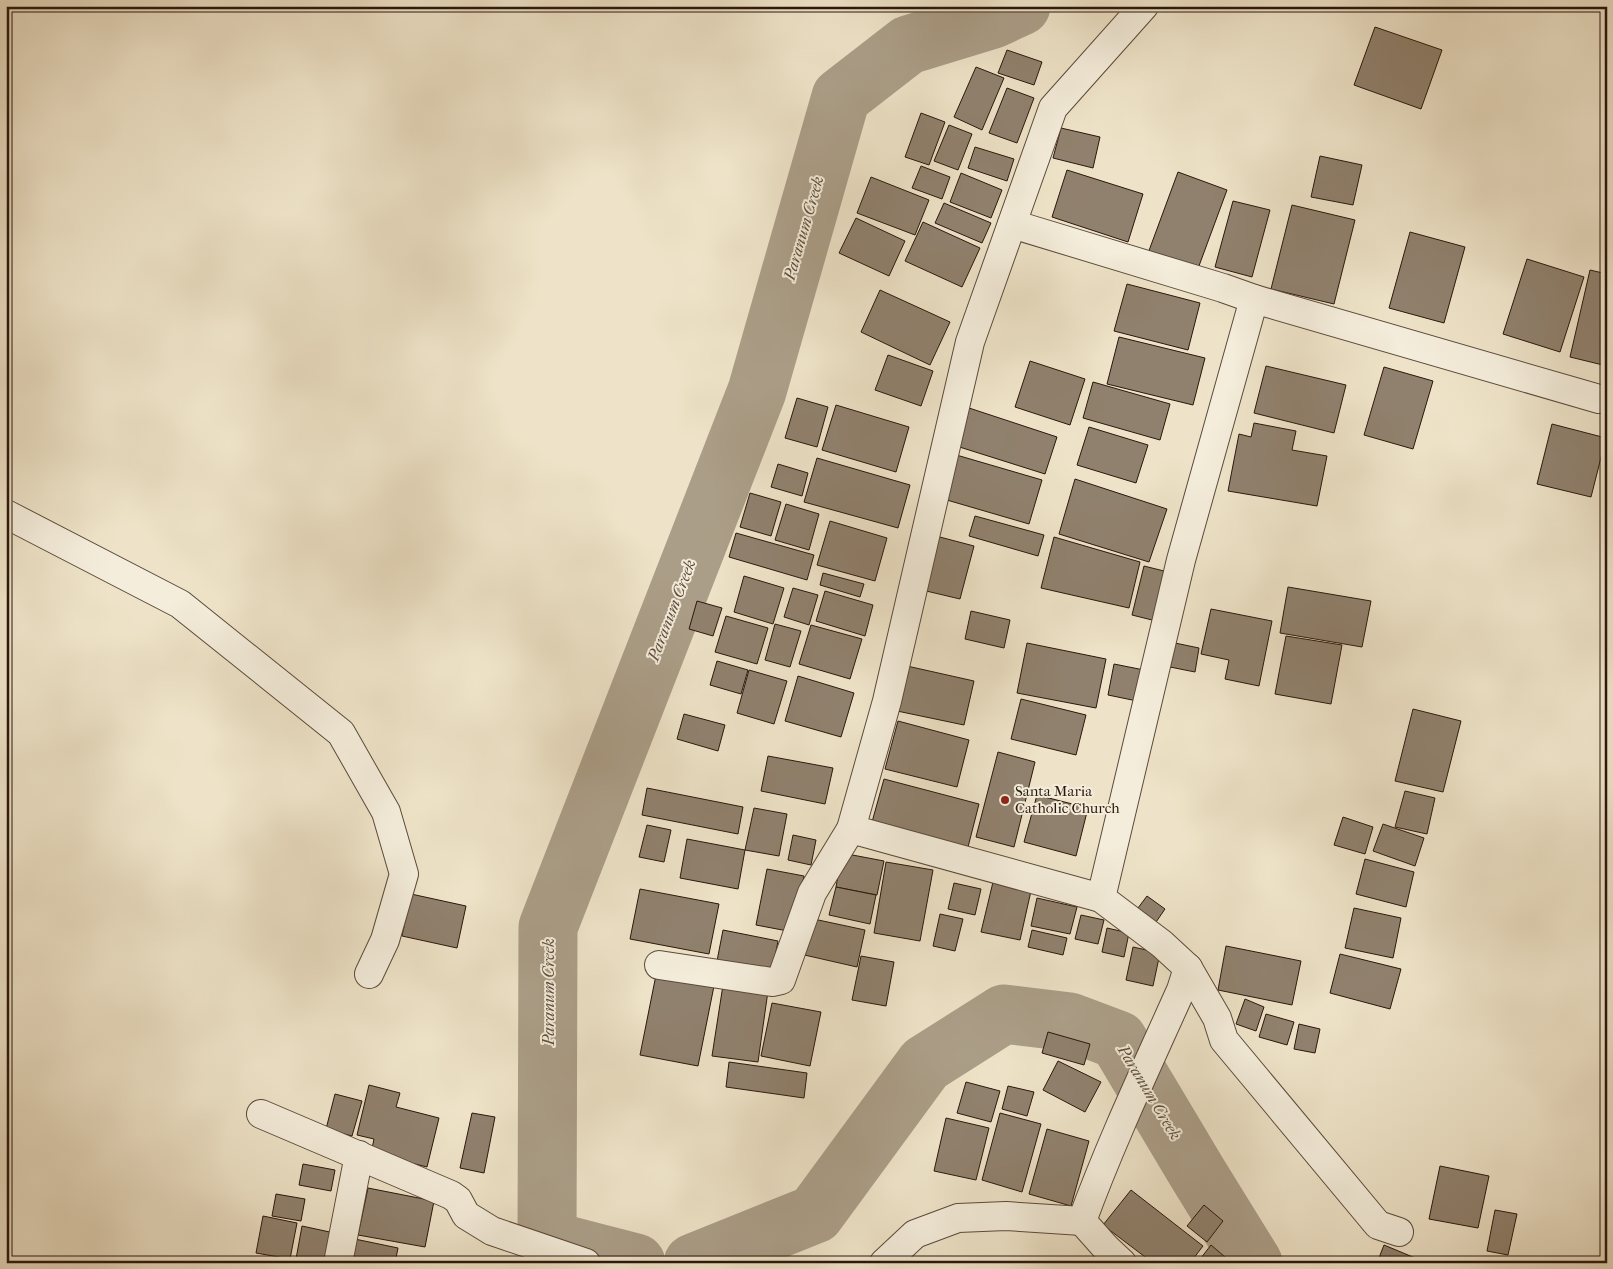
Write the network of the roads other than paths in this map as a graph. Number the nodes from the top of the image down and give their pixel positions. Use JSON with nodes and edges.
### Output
{"nodes":[{"id":1,"x":1144,"y":6,"type":"edge"},
{"id":2,"x":1012,"y":224,"type":"junction"},
{"id":3,"x":1254,"y":299,"type":"junction"},
{"id":4,"x":1607,"y":399,"type":"edge"},
{"id":5,"x":6,"y":514,"type":"edge"},
{"id":6,"x":851,"y":829,"type":"junction"},
{"id":7,"x":1100,"y":898,"type":"junction"},
{"id":8,"x":659,"y":965,"type":"dead end"},
{"id":9,"x":369,"y":974,"type":"dead end"},
{"id":10,"x":1185,"y":979,"type":"junction"},
{"id":11,"x":262,"y":1114,"type":"dead end"},
{"id":12,"x":359,"y":1155,"type":"junction"},
{"id":13,"x":1082,"y":1221,"type":"junction"},
{"id":14,"x":1400,"y":1232,"type":"dead end"},
{"id":15,"x":338,"y":1263,"type":"edge"},
{"id":16,"x":586,"y":1263,"type":"edge"},
{"id":17,"x":884,"y":1263,"type":"edge"},
{"id":18,"x":1122,"y":1263,"type":"edge"}],
"edges":[{"from":1,"to":2,"type":"street"},
{"from":2,"to":3,"type":"street"},
{"from":2,"to":6,"type":"street"},
{"from":3,"to":4,"type":"street"},
{"from":3,"to":7,"type":"street"},
{"from":5,"to":9,"type":"street"},
{"from":6,"to":7,"type":"street"},
{"from":6,"to":8,"type":"street"},
{"from":7,"to":10,"type":"street"},
{"from":10,"to":13,"type":"street"},
{"from":10,"to":14,"type":"street"},
{"from":11,"to":12,"type":"street"},
{"from":12,"to":15,"type":"street"},
{"from":12,"to":16,"type":"street"},
{"from":13,"to":17,"type":"street"},
{"from":13,"to":18,"type":"street"}]}
